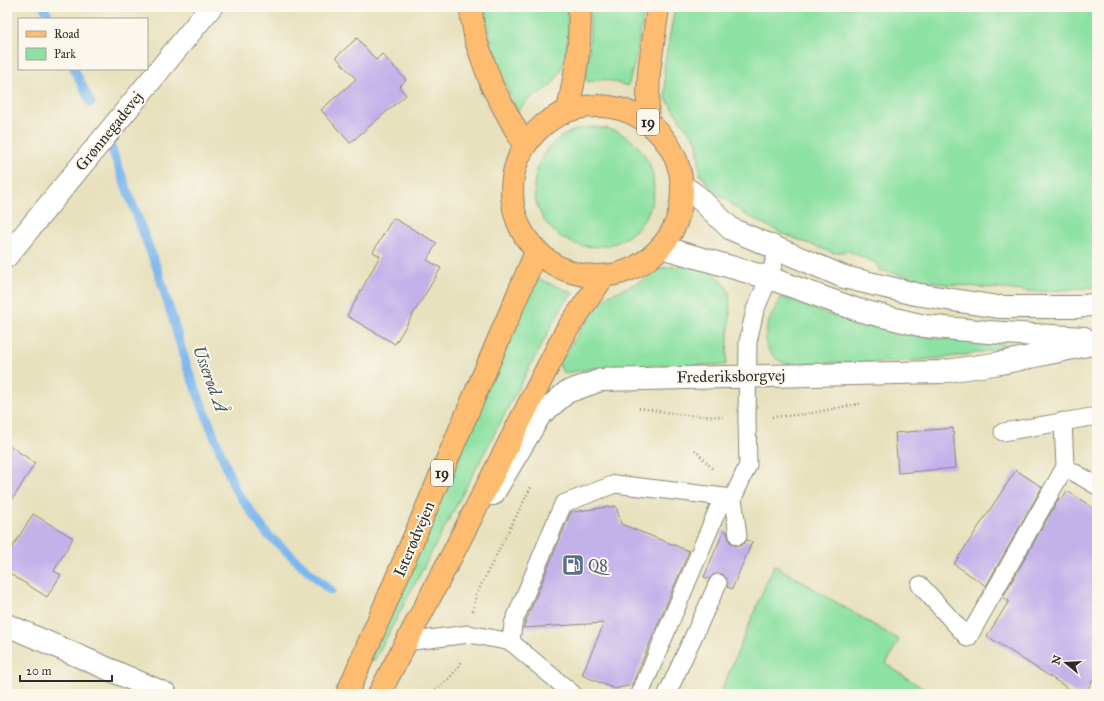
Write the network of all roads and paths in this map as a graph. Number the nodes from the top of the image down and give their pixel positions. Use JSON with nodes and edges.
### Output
{"nodes":[{"id":1,"x":211,"y":7,"type":"edge"},
{"id":2,"x":470,"y":7,"type":"edge"},
{"id":3,"x":579,"y":7,"type":"edge"},
{"id":4,"x":658,"y":7,"type":"edge"},
{"id":5,"x":568,"y":110,"type":"junction"},
{"id":6,"x":646,"y":121,"type":"junction"},
{"id":7,"x":524,"y":145,"type":"junction"},
{"id":8,"x":682,"y":186,"type":"junction"},
{"id":9,"x":661,"y":247,"type":"junction"},
{"id":10,"x":778,"y":248,"type":"junction"},
{"id":11,"x":536,"y":252,"type":"junction"},
{"id":12,"x":7,"y":256,"type":"edge"},
{"id":13,"x":604,"y":276,"type":"junction"},
{"id":14,"x":768,"y":278,"type":"junction"},
{"id":15,"x":1097,"y":304,"type":"edge"},
{"id":16,"x":1097,"y":339,"type":"edge"},
{"id":17,"x":1097,"y":343,"type":"edge"},
{"id":18,"x":747,"y":375,"type":"junction"},
{"id":19,"x":1097,"y":416,"type":"edge"},
{"id":20,"x":1063,"y":421,"type":"junction"},
{"id":21,"x":1003,"y":432,"type":"dead end"},
{"id":22,"x":1065,"y":467,"type":"junction"},
{"id":23,"x":534,"y":482,"type":"dead end"},
{"id":24,"x":1097,"y":486,"type":"edge"},
{"id":25,"x":728,"y":498,"type":"junction"},
{"id":26,"x":738,"y":536,"type":"dead end"},
{"id":27,"x":451,"y":557,"type":"junction"},
{"id":28,"x":718,"y":583,"type":"dead end"},
{"id":29,"x":920,"y":585,"type":"dead end"},
{"id":30,"x":7,"y":625,"type":"edge"},
{"id":31,"x":470,"y":634,"type":"junction"},
{"id":32,"x":405,"y":642,"type":"junction"},
{"id":33,"x":511,"y":642,"type":"junction"},
{"id":34,"x":166,"y":694,"type":"edge"},
{"id":35,"x":347,"y":694,"type":"edge"},
{"id":36,"x":379,"y":694,"type":"edge"},
{"id":37,"x":429,"y":694,"type":"edge"},
{"id":38,"x":573,"y":694,"type":"edge"},
{"id":39,"x":640,"y":694,"type":"edge"},
{"id":40,"x":666,"y":694,"type":"edge"}],
"edges":[{"from":1,"to":12,"type":"street","name":"Grønnegadevej"},
{"from":2,"to":7,"type":"main road"},
{"from":3,"to":5,"type":"main road"},
{"from":4,"to":6,"type":"main road","number":"19"},
{"from":5,"to":6,"type":"main road","number":"19"},
{"from":5,"to":7,"type":"main road","number":"19"},
{"from":6,"to":8,"type":"main road","number":"19"},
{"from":7,"to":11,"type":"main road","number":"19"},
{"from":8,"to":9,"type":"main road","number":"19"},
{"from":8,"to":10,"type":"street"},
{"from":9,"to":13,"type":"main road","number":"19"},
{"from":9,"to":14,"type":"street"},
{"from":10,"to":14,"type":"lane"},
{"from":10,"to":15,"type":"street"},
{"from":11,"to":13,"type":"main road","number":"19"},
{"from":11,"to":35,"type":"main road","name":"Isterødvejen","number":"19"},
{"from":13,"to":27,"type":"main road"},
{"from":14,"to":16,"type":"street"},
{"from":14,"to":18,"type":"lane"},
{"from":17,"to":18,"type":"street","name":"Frederiksborgvej"},
{"from":18,"to":25,"type":"lane"},
{"from":18,"to":27,"type":"street","name":"Frederiksborgvej"},
{"from":19,"to":20,"type":"lane"},
{"from":20,"to":21,"type":"lane"},
{"from":20,"to":22,"type":"lane"},
{"from":22,"to":24,"type":"lane"},
{"from":22,"to":29,"type":"lane"},
{"from":23,"to":31,"type":"path"},
{"from":25,"to":26,"type":"lane"},
{"from":25,"to":33,"type":"lane"},
{"from":25,"to":39,"type":"lane"},
{"from":27,"to":32,"type":"main road"},
{"from":28,"to":40,"type":"lane"},
{"from":30,"to":34,"type":"street"},
{"from":31,"to":32,"type":"lane"},
{"from":31,"to":33,"type":"lane"},
{"from":31,"to":37,"type":"path"},
{"from":32,"to":36,"type":"main road"},
{"from":33,"to":38,"type":"lane"}]}
